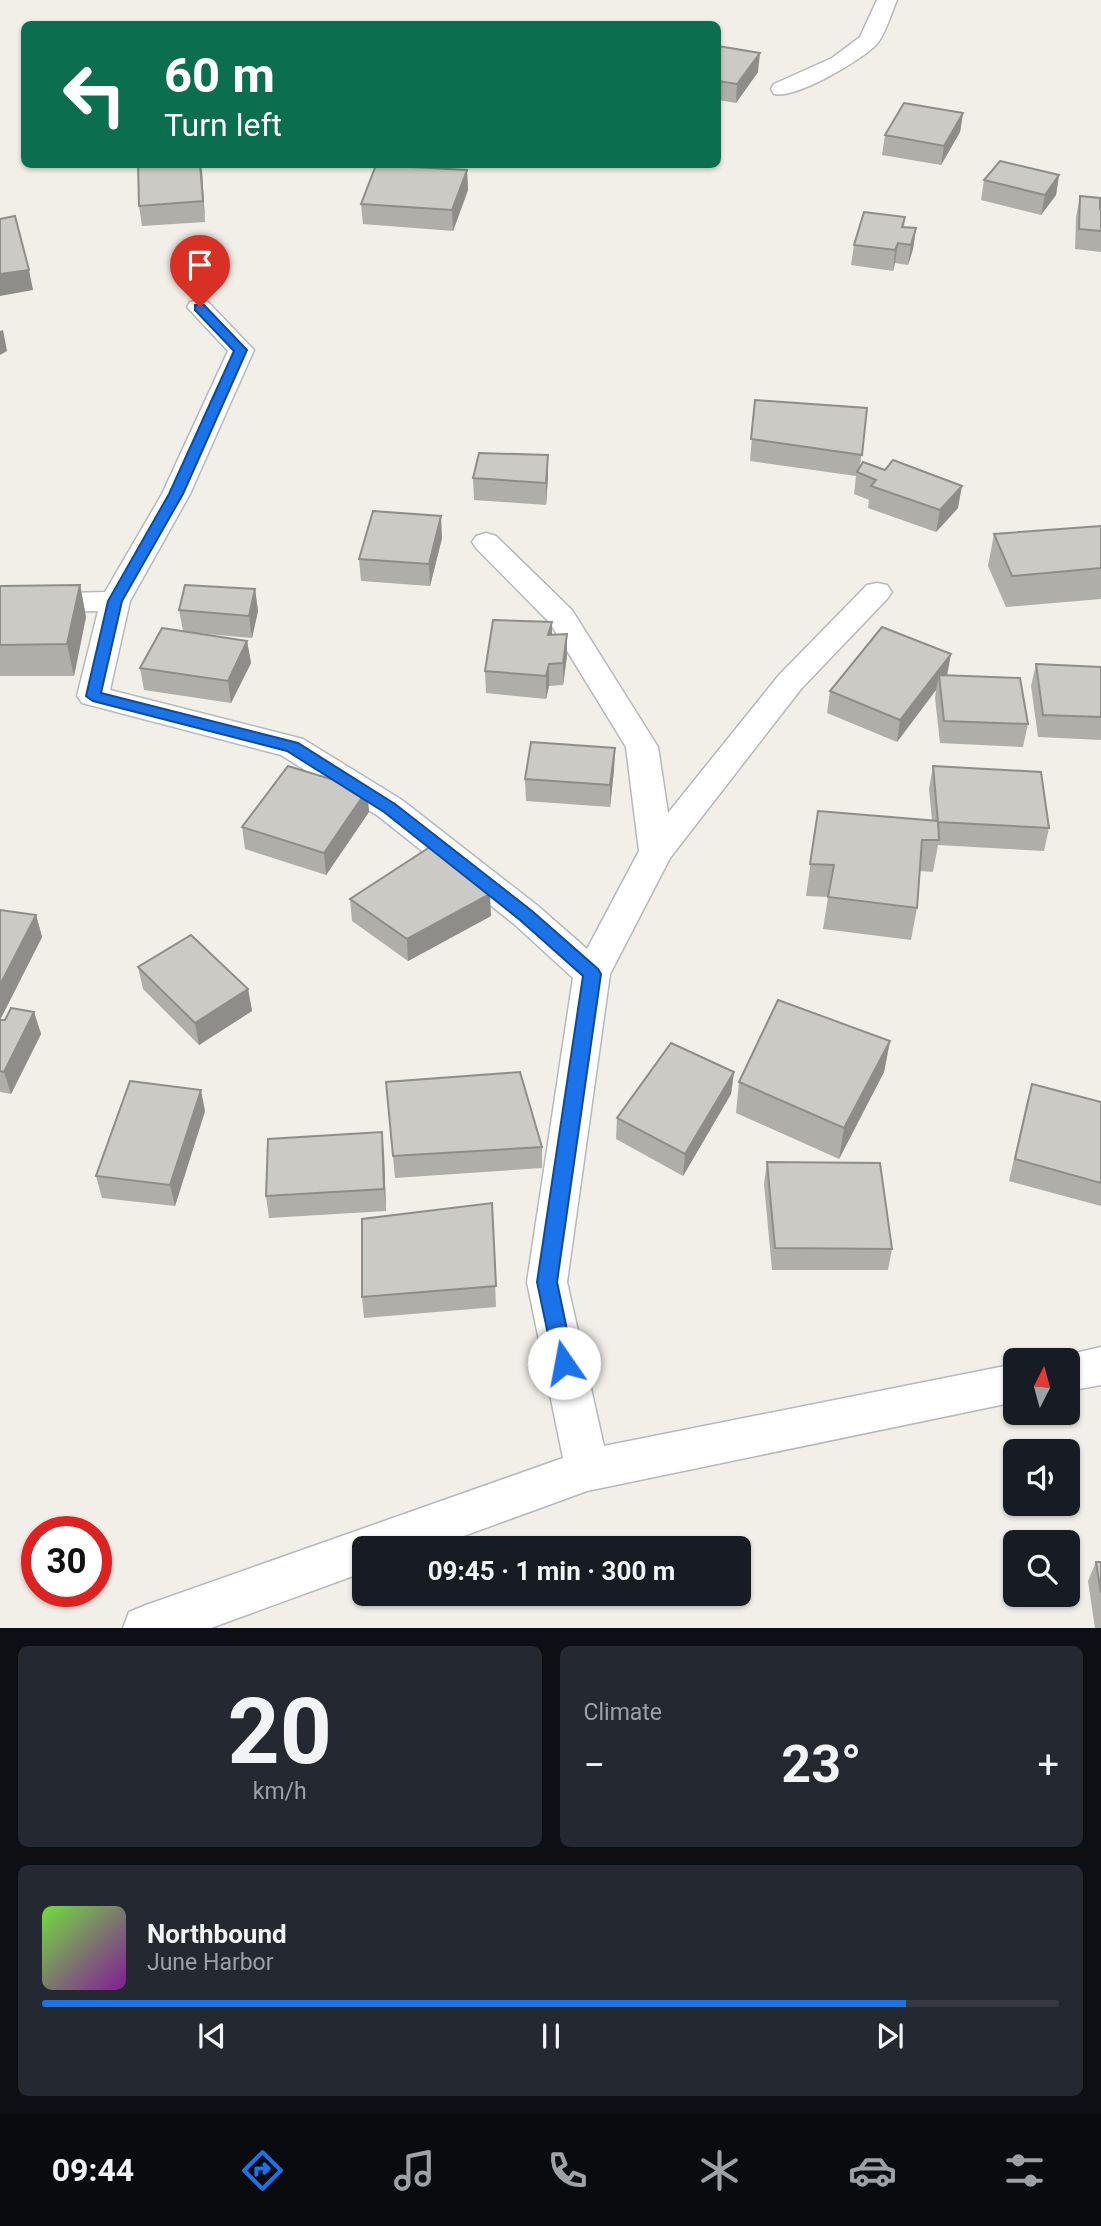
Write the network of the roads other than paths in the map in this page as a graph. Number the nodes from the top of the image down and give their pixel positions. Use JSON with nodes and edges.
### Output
{"nodes":[{"id":1,"x":887,"y":0,"type":"edge"},
{"id":2,"x":782,"y":89,"type":"dead end"},
{"id":3,"x":200,"y":307,"type":"dead end"},
{"id":4,"x":486,"y":542,"type":"dead end"},
{"id":5,"x":877,"y":592,"type":"dead end"},
{"id":6,"x":115,"y":601,"type":"junction"},
{"id":7,"x":0,"y":604,"type":"edge"},
{"id":8,"x":656,"y":851,"type":"junction"},
{"id":9,"x":592,"y":974,"type":"junction"},
{"id":10,"x":1101,"y":1366,"type":"edge"},
{"id":11,"x":1080,"y":1370,"type":"edge"},
{"id":12,"x":1003,"y":1385,"type":"edge"},
{"id":13,"x":587,"y":1471,"type":"junction"},
{"id":14,"x":402,"y":1536,"type":"edge"},
{"id":15,"x":352,"y":1554,"type":"edge"},
{"id":16,"x":146,"y":1628,"type":"edge"}],
"edges":[{"from":1,"to":2,"type":"street"},
{"from":3,"to":6,"type":"street"},
{"from":4,"to":8,"type":"street"},
{"from":5,"to":8,"type":"street"},
{"from":6,"to":7,"type":"street"},
{"from":6,"to":9,"type":"street"},
{"from":8,"to":9,"type":"street"},
{"from":9,"to":13,"type":"street"},
{"from":10,"to":11,"type":"street"},
{"from":12,"to":13,"type":"street"},
{"from":13,"to":14,"type":"street"},
{"from":15,"to":16,"type":"street"}]}
